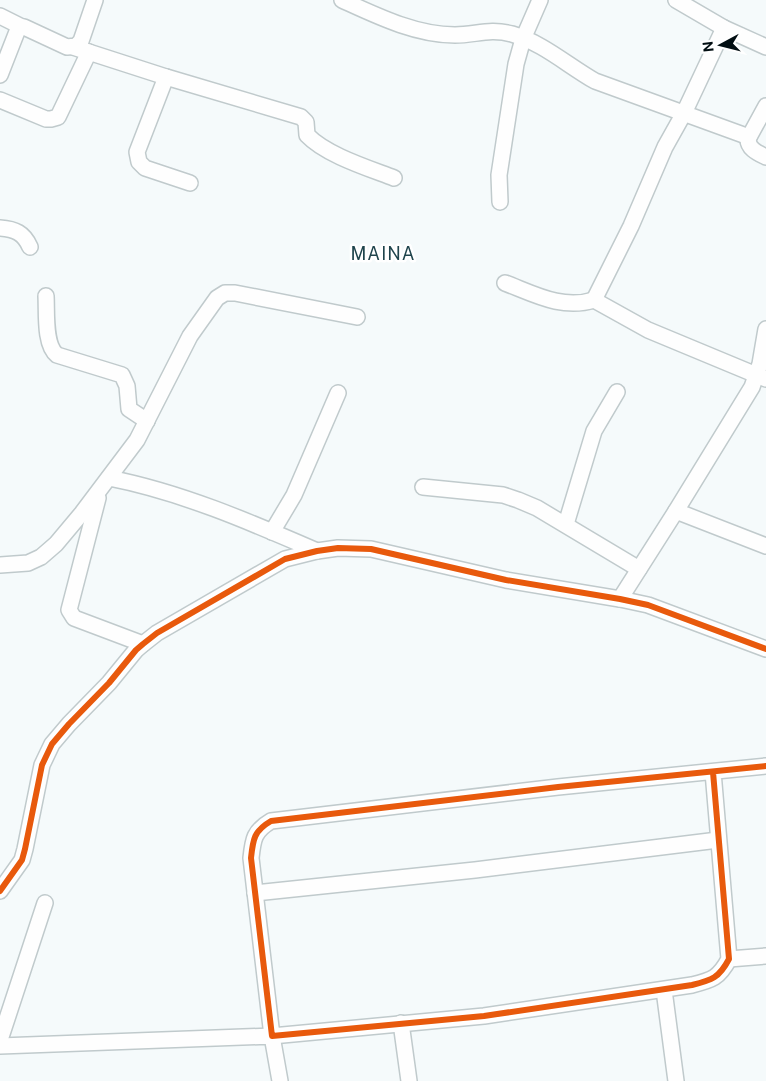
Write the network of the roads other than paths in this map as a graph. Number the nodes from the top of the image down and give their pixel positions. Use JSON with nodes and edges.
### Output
{"nodes":[{"id":1,"x":95,"y":0,"type":"edge"},
{"id":2,"x":342,"y":0,"type":"edge"},
{"id":3,"x":540,"y":0,"type":"edge"},
{"id":4,"x":676,"y":0,"type":"edge"},
{"id":5,"x":0,"y":16,"type":"edge"},
{"id":6,"x":22,"y":27,"type":"junction"},
{"id":7,"x":724,"y":28,"type":"junction"},
{"id":8,"x":524,"y":39,"type":"junction"},
{"id":9,"x":73,"y":47,"type":"junction"},
{"id":10,"x":766,"y":48,"type":"edge"},
{"id":11,"x":89,"y":52,"type":"junction"},
{"id":12,"x":0,"y":75,"type":"edge"},
{"id":13,"x":166,"y":77,"type":"junction"},
{"id":14,"x":0,"y":100,"type":"edge"},
{"id":15,"x":766,"y":106,"type":"edge"},
{"id":16,"x":684,"y":113,"type":"junction"},
{"id":17,"x":749,"y":137,"type":"junction"},
{"id":18,"x":766,"y":157,"type":"edge"},
{"id":19,"x":394,"y":178,"type":"dead end"},
{"id":20,"x":190,"y":183,"type":"dead end"},
{"id":21,"x":500,"y":202,"type":"dead end"},
{"id":22,"x":0,"y":228,"type":"edge"},
{"id":23,"x":30,"y":247,"type":"dead end"},
{"id":24,"x":505,"y":283,"type":"dead end"},
{"id":25,"x":46,"y":296,"type":"dead end"},
{"id":26,"x":594,"y":300,"type":"junction"},
{"id":27,"x":356,"y":316,"type":"dead end"},
{"id":28,"x":766,"y":329,"type":"edge"},
{"id":29,"x":761,"y":377,"type":"edge"},
{"id":30,"x":617,"y":392,"type":"dead end"},
{"id":31,"x":338,"y":393,"type":"dead end"},
{"id":32,"x":146,"y":422,"type":"junction"},
{"id":33,"x":104,"y":484,"type":"junction"},
{"id":34,"x":423,"y":487,"type":"dead end"},
{"id":35,"x":676,"y":511,"type":"junction"},
{"id":36,"x":566,"y":524,"type":"junction"},
{"id":37,"x":272,"y":532,"type":"junction"},
{"id":38,"x":766,"y":546,"type":"edge"},
{"id":39,"x":317,"y":551,"type":"junction"},
{"id":40,"x":0,"y":565,"type":"edge"},
{"id":41,"x":639,"y":569,"type":"junction"},
{"id":42,"x":620,"y":598,"type":"junction"},
{"id":43,"x":143,"y":644,"type":"junction"},
{"id":44,"x":766,"y":649,"type":"edge"},
{"id":45,"x":766,"y":766,"type":"edge"},
{"id":46,"x":713,"y":772,"type":"junction"},
{"id":47,"x":718,"y":840,"type":"junction"},
{"id":48,"x":0,"y":891,"type":"edge"},
{"id":49,"x":255,"y":893,"type":"junction"},
{"id":50,"x":45,"y":903,"type":"dead end"},
{"id":51,"x":766,"y":956,"type":"edge"},
{"id":52,"x":729,"y":959,"type":"junction"},
{"id":53,"x":664,"y":990,"type":"junction"},
{"id":54,"x":401,"y":1023,"type":"junction"},
{"id":55,"x":272,"y":1036,"type":"junction"},
{"id":56,"x":0,"y":1040,"type":"edge"},
{"id":57,"x":0,"y":1046,"type":"edge"},
{"id":58,"x":279,"y":1081,"type":"edge"},
{"id":59,"x":408,"y":1081,"type":"edge"},
{"id":60,"x":676,"y":1081,"type":"edge"}],
"edges":[{"from":1,"to":9,"type":"street"},
{"from":2,"to":8,"type":"street"},
{"from":3,"to":8,"type":"street"},
{"from":4,"to":7,"type":"street"},
{"from":5,"to":6,"type":"street"},
{"from":6,"to":9,"type":"street"},
{"from":6,"to":12,"type":"street"},
{"from":7,"to":10,"type":"street"},
{"from":7,"to":16,"type":"street"},
{"from":8,"to":16,"type":"street"},
{"from":8,"to":21,"type":"street"},
{"from":9,"to":11,"type":"street"},
{"from":11,"to":13,"type":"street"},
{"from":11,"to":14,"type":"street"},
{"from":13,"to":19,"type":"street"},
{"from":13,"to":20,"type":"street"},
{"from":15,"to":17,"type":"street"},
{"from":16,"to":17,"type":"street"},
{"from":16,"to":26,"type":"street"},
{"from":17,"to":18,"type":"street"},
{"from":22,"to":23,"type":"street"},
{"from":24,"to":26,"type":"street"},
{"from":25,"to":32,"type":"street"},
{"from":26,"to":29,"type":"street"},
{"from":27,"to":32,"type":"street"},
{"from":28,"to":29,"type":"street"},
{"from":29,"to":35,"type":"street"},
{"from":30,"to":36,"type":"street"},
{"from":31,"to":37,"type":"street"},
{"from":32,"to":33,"type":"street"},
{"from":33,"to":37,"type":"street"},
{"from":33,"to":40,"type":"street"},
{"from":33,"to":43,"type":"street"},
{"from":34,"to":36,"type":"street"},
{"from":35,"to":38,"type":"street"},
{"from":35,"to":41,"type":"street"},
{"from":36,"to":41,"type":"street"},
{"from":37,"to":39,"type":"street"},
{"from":39,"to":42,"type":"street"},
{"from":39,"to":43,"type":"street"},
{"from":41,"to":42,"type":"street"},
{"from":42,"to":44,"type":"street"},
{"from":43,"to":48,"type":"street"},
{"from":45,"to":46,"type":"street"},
{"from":46,"to":47,"type":"street"},
{"from":46,"to":49,"type":"street"},
{"from":47,"to":49,"type":"street"},
{"from":47,"to":52,"type":"street"},
{"from":49,"to":55,"type":"street"},
{"from":50,"to":56,"type":"street"},
{"from":51,"to":52,"type":"street"},
{"from":52,"to":53,"type":"street"},
{"from":53,"to":54,"type":"street"},
{"from":53,"to":60,"type":"street"},
{"from":54,"to":55,"type":"street"},
{"from":54,"to":59,"type":"street"},
{"from":55,"to":57,"type":"street"},
{"from":55,"to":58,"type":"street"}]}
